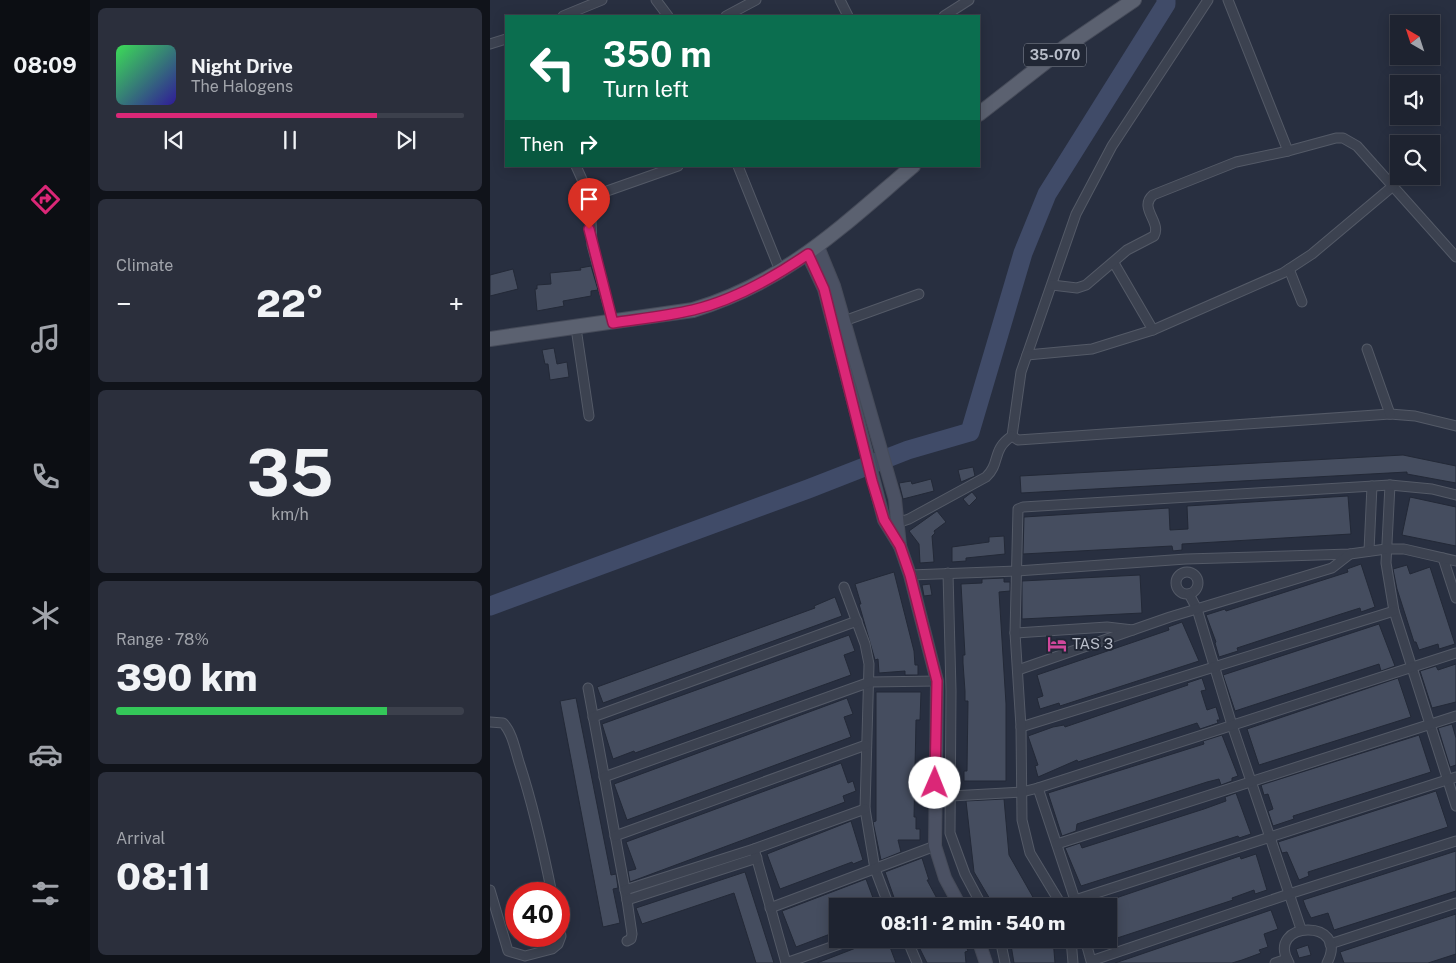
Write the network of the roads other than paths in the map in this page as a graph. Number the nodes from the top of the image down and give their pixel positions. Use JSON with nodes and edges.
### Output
{"nodes":[{"id":1,"x":602,"y":0,"type":"edge"},
{"id":2,"x":656,"y":0,"type":"edge"},
{"id":3,"x":756,"y":0,"type":"edge"},
{"id":4,"x":840,"y":0,"type":"edge"},
{"id":5,"x":969,"y":0,"type":"edge"},
{"id":6,"x":1134,"y":0,"type":"edge"},
{"id":7,"x":1208,"y":0,"type":"edge"},
{"id":8,"x":1228,"y":0,"type":"edge"},
{"id":9,"x":565,"y":15,"type":"edge"},
{"id":10,"x":667,"y":15,"type":"edge"},
{"id":11,"x":728,"y":15,"type":"edge"},
{"id":12,"x":848,"y":15,"type":"edge"},
{"id":13,"x":946,"y":15,"type":"edge"},
{"id":14,"x":505,"y":39,"type":"edge"},
{"id":15,"x":490,"y":44,"type":"edge"},
{"id":16,"x":980,"y":113,"type":"edge"},
{"id":17,"x":1288,"y":151,"type":"junction"},
{"id":18,"x":576,"y":167,"type":"edge"},
{"id":19,"x":675,"y":167,"type":"edge"},
{"id":20,"x":738,"y":167,"type":"edge"},
{"id":21,"x":912,"y":167,"type":"edge"},
{"id":22,"x":1393,"y":186,"type":"junction"},
{"id":23,"x":590,"y":197,"type":"junction"},
{"id":24,"x":813,"y":251,"type":"junction"},
{"id":25,"x":1456,"y":257,"type":"edge"},
{"id":26,"x":1114,"y":263,"type":"junction"},
{"id":27,"x":1288,"y":269,"type":"junction"},
{"id":28,"x":781,"y":272,"type":"junction"},
{"id":29,"x":1052,"y":285,"type":"junction"},
{"id":30,"x":919,"y":294,"type":"dead end"},
{"id":31,"x":1302,"y":302,"type":"dead end"},
{"id":32,"x":844,"y":321,"type":"junction"},
{"id":33,"x":613,"y":323,"type":"junction"},
{"id":34,"x":576,"y":328,"type":"junction"},
{"id":35,"x":1153,"y":330,"type":"junction"},
{"id":36,"x":490,"y":339,"type":"edge"},
{"id":37,"x":1367,"y":349,"type":"dead end"},
{"id":38,"x":1027,"y":355,"type":"junction"},
{"id":39,"x":849,"y":364,"type":"junction"},
{"id":40,"x":1390,"y":414,"type":"junction"},
{"id":41,"x":588,"y":416,"type":"dead end"},
{"id":42,"x":1456,"y":426,"type":"edge"},
{"id":43,"x":1007,"y":440,"type":"junction"},
{"id":44,"x":1390,"y":485,"type":"junction"},
{"id":45,"x":1372,"y":486,"type":"junction"},
{"id":46,"x":1456,"y":495,"type":"edge"},
{"id":47,"x":893,"y":524,"type":"junction"},
{"id":48,"x":1386,"y":549,"type":"junction"},
{"id":49,"x":1369,"y":551,"type":"junction"},
{"id":50,"x":1350,"y":554,"type":"junction"},
{"id":51,"x":1443,"y":558,"type":"junction"},
{"id":52,"x":1186,"y":559,"type":"junction"},
{"id":53,"x":1456,"y":562,"type":"edge"},
{"id":54,"x":1016,"y":571,"type":"junction"},
{"id":55,"x":1185,"y":572,"type":"junction"},
{"id":56,"x":944,"y":573,"type":"junction"},
{"id":57,"x":910,"y":575,"type":"junction"},
{"id":58,"x":844,"y":587,"type":"dead end"},
{"id":59,"x":1189,"y":594,"type":"junction"},
{"id":60,"x":1456,"y":598,"type":"edge"},
{"id":61,"x":1197,"y":609,"type":"junction"},
{"id":62,"x":1394,"y":611,"type":"junction"},
{"id":63,"x":857,"y":621,"type":"junction"},
{"id":64,"x":1133,"y":630,"type":"junction"},
{"id":65,"x":1015,"y":633,"type":"junction"},
{"id":66,"x":1456,"y":653,"type":"edge"},
{"id":67,"x":1213,"y":667,"type":"junction"},
{"id":68,"x":1411,"y":667,"type":"junction"},
{"id":69,"x":1018,"y":670,"type":"junction"},
{"id":70,"x":937,"y":681,"type":"junction"},
{"id":71,"x":870,"y":682,"type":"junction"},
{"id":72,"x":588,"y":688,"type":"dead end"},
{"id":73,"x":1456,"y":716,"type":"edge"},
{"id":74,"x":593,"y":717,"type":"junction"},
{"id":75,"x":490,"y":722,"type":"edge"},
{"id":76,"x":1430,"y":724,"type":"junction"},
{"id":77,"x":1232,"y":725,"type":"junction"},
{"id":78,"x":1021,"y":727,"type":"junction"},
{"id":79,"x":866,"y":744,"type":"junction"},
{"id":80,"x":604,"y":777,"type":"junction"},
{"id":81,"x":1452,"y":779,"type":"edge"},
{"id":82,"x":1251,"y":782,"type":"junction"},
{"id":83,"x":1038,"y":788,"type":"junction"},
{"id":84,"x":1022,"y":792,"type":"junction"},
{"id":85,"x":951,"y":796,"type":"junction"},
{"id":86,"x":1456,"y":806,"type":"edge"},
{"id":87,"x":865,"y":809,"type":"junction"},
{"id":88,"x":615,"y":836,"type":"junction"},
{"id":89,"x":1269,"y":838,"type":"junction"},
{"id":90,"x":1456,"y":841,"type":"edge"},
{"id":91,"x":1057,"y":844,"type":"junction"},
{"id":92,"x":935,"y":846,"type":"junction"},
{"id":93,"x":756,"y":854,"type":"junction"},
{"id":94,"x":874,"y":869,"type":"junction"},
{"id":95,"x":691,"y":874,"type":"junction"},
{"id":96,"x":549,"y":882,"type":"edge"},
{"id":97,"x":490,"y":890,"type":"edge"},
{"id":98,"x":625,"y":890,"type":"junction"},
{"id":99,"x":1289,"y":894,"type":"junction"},
{"id":100,"x":886,"y":898,"type":"edge"},
{"id":101,"x":956,"y":898,"type":"edge"},
{"id":102,"x":978,"y":898,"type":"edge"},
{"id":103,"x":1057,"y":898,"type":"edge"},
{"id":104,"x":1074,"y":898,"type":"edge"},
{"id":105,"x":1091,"y":898,"type":"edge"},
{"id":106,"x":627,"y":900,"type":"junction"},
{"id":107,"x":1456,"y":903,"type":"edge"},
{"id":108,"x":770,"y":908,"type":"junction"},
{"id":109,"x":1301,"y":929,"type":"junction"},
{"id":110,"x":627,"y":941,"type":"dead end"},
{"id":111,"x":1330,"y":944,"type":"junction"},
{"id":112,"x":554,"y":947,"type":"edge"},
{"id":113,"x":829,"y":948,"type":"edge"},
{"id":114,"x":911,"y":948,"type":"edge"},
{"id":115,"x":981,"y":948,"type":"edge"},
{"id":116,"x":1002,"y":948,"type":"edge"},
{"id":117,"x":1072,"y":948,"type":"edge"},
{"id":118,"x":1085,"y":948,"type":"edge"},
{"id":119,"x":526,"y":960,"type":"edge"},
{"id":120,"x":1288,"y":961,"type":"edge"},
{"id":121,"x":1086,"y":962,"type":"edge"},
{"id":122,"x":917,"y":963,"type":"edge"},
{"id":123,"x":986,"y":963,"type":"edge"},
{"id":124,"x":1005,"y":963,"type":"edge"},
{"id":125,"x":1073,"y":963,"type":"edge"},
{"id":126,"x":1275,"y":963,"type":"edge"},
{"id":127,"x":1327,"y":963,"type":"edge"}],
"edges":[{"from":1,"to":9,"type":"street"},
{"from":2,"to":10,"type":"street"},
{"from":3,"to":11,"type":"street"},
{"from":4,"to":12,"type":"street"},
{"from":5,"to":13,"type":"street"},
{"from":6,"to":16,"type":"main road","number":"35-070"},
{"from":7,"to":29,"type":"street"},
{"from":8,"to":17,"type":"street"},
{"from":14,"to":15,"type":"street"},
{"from":17,"to":22,"type":"street"},
{"from":17,"to":26,"type":"street"},
{"from":18,"to":23,"type":"street"},
{"from":19,"to":23,"type":"street"},
{"from":20,"to":28,"type":"street"},
{"from":21,"to":24,"type":"main road"},
{"from":22,"to":25,"type":"street"},
{"from":22,"to":27,"type":"street"},
{"from":23,"to":33,"type":"street"},
{"from":24,"to":28,"type":"main road"},
{"from":24,"to":32,"type":"street"},
{"from":24,"to":39,"type":"street"},
{"from":26,"to":29,"type":"street"},
{"from":26,"to":35,"type":"street"},
{"from":27,"to":31,"type":"street"},
{"from":27,"to":35,"type":"street"},
{"from":28,"to":33,"type":"main road"},
{"from":29,"to":38,"type":"street"},
{"from":30,"to":32,"type":"street"},
{"from":32,"to":39,"type":"street"},
{"from":33,"to":34,"type":"main road"},
{"from":34,"to":36,"type":"main road"},
{"from":34,"to":41,"type":"street"},
{"from":35,"to":38,"type":"street"},
{"from":37,"to":40,"type":"street"},
{"from":38,"to":43,"type":"street"},
{"from":39,"to":47,"type":"street"},
{"from":39,"to":47,"type":"street"},
{"from":40,"to":42,"type":"street"},
{"from":40,"to":43,"type":"street"},
{"from":43,"to":47,"type":"street"},
{"from":44,"to":45,"type":"street"},
{"from":44,"to":46,"type":"street"},
{"from":44,"to":48,"type":"street"},
{"from":45,"to":49,"type":"street"},
{"from":45,"to":54,"type":"street"},
{"from":47,"to":57,"type":"street"},
{"from":48,"to":49,"type":"street"},
{"from":48,"to":51,"type":"street"},
{"from":48,"to":62,"type":"street"},
{"from":49,"to":50,"type":"street"},
{"from":50,"to":52,"type":"street"},
{"from":50,"to":61,"type":"street"},
{"from":51,"to":53,"type":"street"},
{"from":51,"to":60,"type":"street"},
{"from":52,"to":54,"type":"street"},
{"from":52,"to":55,"type":"street"},
{"from":54,"to":56,"type":"street"},
{"from":54,"to":65,"type":"street"},
{"from":55,"to":59,"type":"street"},
{"from":55,"to":59,"type":"street"},
{"from":56,"to":57,"type":"street"},
{"from":56,"to":85,"type":"street"},
{"from":57,"to":70,"type":"street"},
{"from":58,"to":63,"type":"street"},
{"from":59,"to":61,"type":"street"},
{"from":61,"to":64,"type":"street"},
{"from":61,"to":67,"type":"street"},
{"from":62,"to":67,"type":"street"},
{"from":62,"to":68,"type":"street"},
{"from":63,"to":71,"type":"street"},
{"from":63,"to":74,"type":"street"},
{"from":64,"to":65,"type":"street"},
{"from":64,"to":69,"type":"street"},
{"from":65,"to":69,"type":"street"},
{"from":66,"to":68,"type":"street"},
{"from":67,"to":77,"type":"street"},
{"from":67,"to":78,"type":"street"},
{"from":68,"to":76,"type":"street"},
{"from":68,"to":77,"type":"street"},
{"from":69,"to":78,"type":"street"},
{"from":70,"to":71,"type":"street"},
{"from":70,"to":92,"type":"street"},
{"from":71,"to":79,"type":"street"},
{"from":71,"to":80,"type":"street"},
{"from":72,"to":74,"type":"street"},
{"from":73,"to":76,"type":"street"},
{"from":74,"to":80,"type":"street"},
{"from":75,"to":96,"type":"street"},
{"from":76,"to":81,"type":"street"},
{"from":76,"to":82,"type":"street"},
{"from":77,"to":82,"type":"street"},
{"from":77,"to":83,"type":"street"},
{"from":78,"to":84,"type":"street"},
{"from":79,"to":87,"type":"street"},
{"from":79,"to":88,"type":"street"},
{"from":80,"to":88,"type":"street"},
{"from":81,"to":86,"type":"street"},
{"from":81,"to":89,"type":"street"},
{"from":82,"to":89,"type":"street"},
{"from":82,"to":91,"type":"street"},
{"from":83,"to":84,"type":"street"},
{"from":83,"to":91,"type":"street"},
{"from":84,"to":85,"type":"street"},
{"from":84,"to":103,"type":"street"},
{"from":85,"to":102,"type":"street"},
{"from":87,"to":93,"type":"street"},
{"from":87,"to":94,"type":"street"},
{"from":88,"to":98,"type":"street"},
{"from":89,"to":99,"type":"street"},
{"from":89,"to":105,"type":"street"},
{"from":90,"to":99,"type":"street"},
{"from":91,"to":104,"type":"street"},
{"from":92,"to":94,"type":"street"},
{"from":92,"to":101,"type":"street"},
{"from":93,"to":95,"type":"street"},
{"from":93,"to":108,"type":"street"},
{"from":94,"to":100,"type":"street"},
{"from":94,"to":108,"type":"street"},
{"from":95,"to":98,"type":"street"},
{"from":95,"to":106,"type":"street"},
{"from":97,"to":119,"type":"street"},
{"from":98,"to":106,"type":"street"},
{"from":99,"to":109,"type":"street"},
{"from":99,"to":121,"type":"street"},
{"from":106,"to":110,"type":"street"},
{"from":107,"to":111,"type":"street"},
{"from":108,"to":113,"type":"street"},
{"from":109,"to":111,"type":"street"},
{"from":109,"to":120,"type":"street"},
{"from":111,"to":127,"type":"street"},
{"from":112,"to":119,"type":"street"},
{"from":114,"to":122,"type":"street"},
{"from":115,"to":123,"type":"street"},
{"from":116,"to":124,"type":"street"},
{"from":117,"to":125,"type":"street"},
{"from":118,"to":121,"type":"street"},
{"from":120,"to":126,"type":"street"}]}
